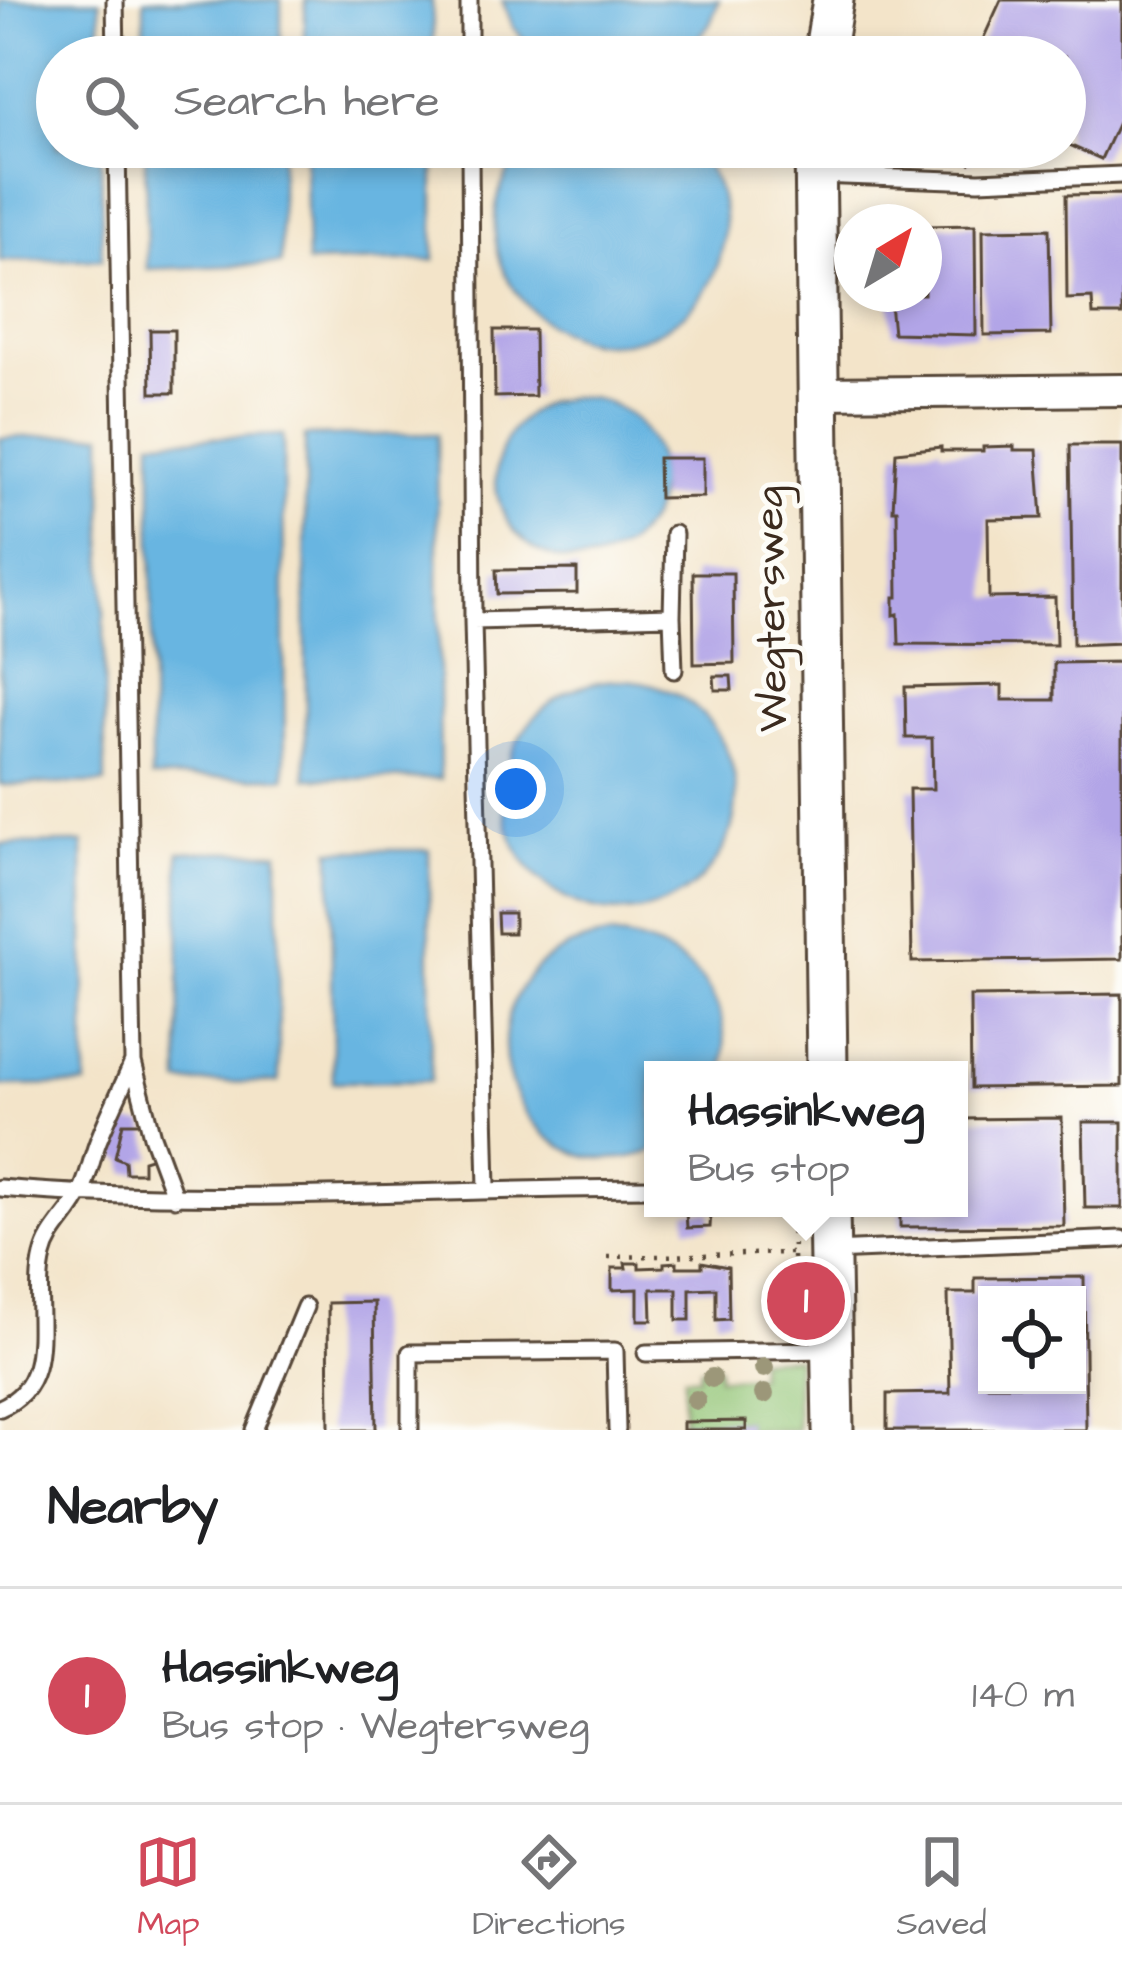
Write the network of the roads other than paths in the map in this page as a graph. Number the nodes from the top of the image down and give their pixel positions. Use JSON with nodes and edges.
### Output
{"nodes":[{"id":1,"x":115,"y":0,"type":"edge"},
{"id":2,"x":469,"y":0,"type":"edge"},
{"id":3,"x":833,"y":0,"type":"edge"},
{"id":4,"x":116,"y":36,"type":"edge"},
{"id":5,"x":470,"y":36,"type":"edge"},
{"id":6,"x":827,"y":36,"type":"edge"},
{"id":7,"x":118,"y":168,"type":"edge"},
{"id":8,"x":470,"y":168,"type":"edge"},
{"id":9,"x":814,"y":168,"type":"edge"},
{"id":10,"x":872,"y":168,"type":"edge"},
{"id":11,"x":1122,"y":175,"type":"edge"},
{"id":12,"x":1122,"y":389,"type":"edge"},
{"id":13,"x":817,"y":393,"type":"junction"},
{"id":14,"x":674,"y":534,"type":"dead end"},
{"id":15,"x":672,"y":616,"type":"junction"},
{"id":16,"x":473,"y":621,"type":"junction"},
{"id":17,"x":674,"y":670,"type":"dead end"},
{"id":18,"x":827,"y":1061,"type":"edge"},
{"id":19,"x":134,"y":1062,"type":"junction"},
{"id":20,"x":0,"y":1188,"type":"edge"},
{"id":21,"x":487,"y":1188,"type":"junction"},
{"id":22,"x":644,"y":1188,"type":"edge"},
{"id":23,"x":80,"y":1195,"type":"junction"},
{"id":24,"x":175,"y":1198,"type":"junction"},
{"id":25,"x":826,"y":1217,"type":"edge"},
{"id":26,"x":1122,"y":1239,"type":"edge"},
{"id":27,"x":811,"y":1252,"type":"junction"},
{"id":28,"x":305,"y":1307,"type":"dead end"},
{"id":29,"x":817,"y":1350,"type":"junction"},
{"id":30,"x":646,"y":1352,"type":"dead end"},
{"id":31,"x":0,"y":1408,"type":"edge"},
{"id":32,"x":254,"y":1430,"type":"edge"},
{"id":33,"x":410,"y":1430,"type":"edge"},
{"id":34,"x":617,"y":1430,"type":"edge"},
{"id":35,"x":833,"y":1430,"type":"edge"}],
"edges":[{"from":1,"to":4,"type":"lane"},
{"from":2,"to":5,"type":"lane"},
{"from":3,"to":6,"type":"street"},
{"from":7,"to":19,"type":"lane"},
{"from":8,"to":16,"type":"lane"},
{"from":9,"to":13,"type":"street","name":"Wegtersweg"},
{"from":10,"to":11,"type":"lane"},
{"from":12,"to":13,"type":"street"},
{"from":13,"to":18,"type":"street","name":"Wegtersweg"},
{"from":14,"to":15,"type":"lane"},
{"from":15,"to":16,"type":"lane"},
{"from":15,"to":17,"type":"lane"},
{"from":16,"to":21,"type":"lane"},
{"from":19,"to":23,"type":"lane"},
{"from":19,"to":24,"type":"lane"},
{"from":20,"to":23,"type":"lane"},
{"from":21,"to":22,"type":"lane"},
{"from":21,"to":24,"type":"lane"},
{"from":23,"to":24,"type":"lane"},
{"from":23,"to":31,"type":"lane"},
{"from":25,"to":27,"type":"street"},
{"from":26,"to":27,"type":"lane"},
{"from":27,"to":29,"type":"street"},
{"from":28,"to":32,"type":"lane"},
{"from":29,"to":30,"type":"lane"},
{"from":29,"to":35,"type":"street"},
{"from":33,"to":34,"type":"lane"}]}
